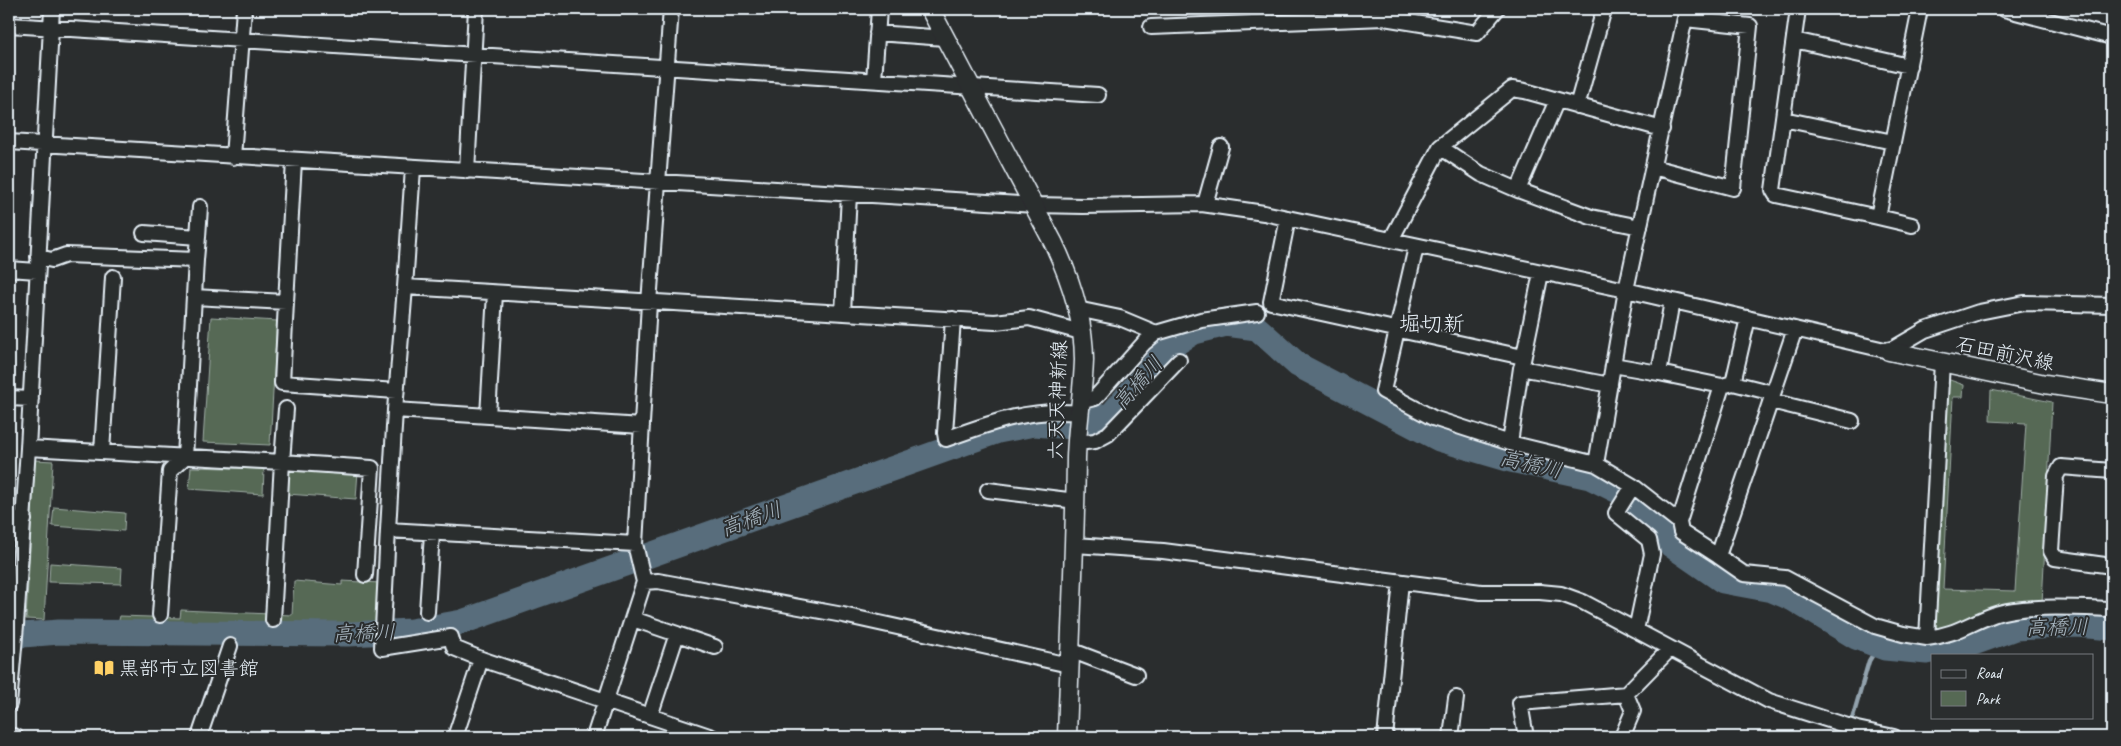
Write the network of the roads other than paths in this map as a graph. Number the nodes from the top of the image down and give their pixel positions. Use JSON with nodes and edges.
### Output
{"nodes":[{"id":1,"x":52,"y":9,"type":"edge"},
{"id":2,"x":244,"y":9,"type":"edge"},
{"id":3,"x":476,"y":9,"type":"edge"},
{"id":4,"x":671,"y":9,"type":"edge"},
{"id":5,"x":879,"y":9,"type":"edge"},
{"id":6,"x":930,"y":9,"type":"edge"},
{"id":7,"x":1497,"y":9,"type":"edge"},
{"id":8,"x":1604,"y":9,"type":"edge"},
{"id":9,"x":1798,"y":9,"type":"edge"},
{"id":10,"x":1920,"y":9,"type":"edge"},
{"id":11,"x":2005,"y":9,"type":"edge"},
{"id":12,"x":1686,"y":14,"type":"edge"},
{"id":13,"x":9,"y":25,"type":"edge"},
{"id":14,"x":51,"y":27,"type":"junction"},
{"id":15,"x":1151,"y":27,"type":"dead end"},
{"id":16,"x":877,"y":32,"type":"junction"},
{"id":17,"x":2112,"y":37,"type":"edge"},
{"id":18,"x":945,"y":38,"type":"junction"},
{"id":19,"x":1794,"y":40,"type":"junction"},
{"id":20,"x":242,"y":41,"type":"junction"},
{"id":21,"x":473,"y":56,"type":"junction"},
{"id":22,"x":1909,"y":66,"type":"junction"},
{"id":23,"x":667,"y":68,"type":"junction"},
{"id":24,"x":874,"y":80,"type":"junction"},
{"id":25,"x":971,"y":86,"type":"junction"},
{"id":26,"x":1098,"y":95,"type":"dead end"},
{"id":27,"x":1557,"y":100,"type":"junction"},
{"id":28,"x":1577,"y":106,"type":"junction"},
{"id":29,"x":1783,"y":118,"type":"junction"},
{"id":30,"x":1662,"y":129,"type":"junction"},
{"id":31,"x":9,"y":142,"type":"edge"},
{"id":32,"x":1893,"y":142,"type":"junction"},
{"id":33,"x":45,"y":145,"type":"junction"},
{"id":34,"x":1221,"y":147,"type":"dead end"},
{"id":35,"x":1440,"y":148,"type":"junction"},
{"id":36,"x":232,"y":157,"type":"junction"},
{"id":37,"x":294,"y":160,"type":"junction"},
{"id":38,"x":1653,"y":167,"type":"junction"},
{"id":39,"x":413,"y":168,"type":"junction"},
{"id":40,"x":467,"y":171,"type":"junction"},
{"id":41,"x":658,"y":183,"type":"junction"},
{"id":42,"x":1518,"y":190,"type":"junction"},
{"id":43,"x":848,"y":194,"type":"junction"},
{"id":44,"x":1205,"y":204,"type":"junction"},
{"id":45,"x":1035,"y":205,"type":"junction"},
{"id":46,"x":200,"y":207,"type":"dead end"},
{"id":47,"x":1878,"y":217,"type":"junction"},
{"id":48,"x":1288,"y":218,"type":"junction"},
{"id":49,"x":1912,"y":225,"type":"dead end"},
{"id":50,"x":1640,"y":227,"type":"junction"},
{"id":51,"x":144,"y":233,"type":"dead end"},
{"id":52,"x":198,"y":237,"type":"junction"},
{"id":53,"x":1391,"y":240,"type":"junction"},
{"id":54,"x":1416,"y":247,"type":"junction"},
{"id":55,"x":196,"y":260,"type":"junction"},
{"id":56,"x":37,"y":264,"type":"junction"},
{"id":57,"x":9,"y":269,"type":"edge"},
{"id":58,"x":1541,"y":273,"type":"junction"},
{"id":59,"x":113,"y":277,"type":"dead end"},
{"id":60,"x":404,"y":287,"type":"junction"},
{"id":61,"x":1626,"y":290,"type":"junction"},
{"id":62,"x":495,"y":293,"type":"junction"},
{"id":63,"x":194,"y":297,"type":"junction"},
{"id":64,"x":1672,"y":301,"type":"junction"},
{"id":65,"x":286,"y":302,"type":"junction"},
{"id":66,"x":649,"y":302,"type":"junction"},
{"id":67,"x":2112,"y":305,"type":"edge"},
{"id":68,"x":1078,"y":309,"type":"junction"},
{"id":69,"x":1257,"y":312,"type":"dead end"},
{"id":70,"x":843,"y":313,"type":"junction"},
{"id":71,"x":1748,"y":318,"type":"junction"},
{"id":72,"x":953,"y":319,"type":"junction"},
{"id":73,"x":1795,"y":329,"type":"junction"},
{"id":74,"x":1397,"y":330,"type":"junction"},
{"id":75,"x":1081,"y":332,"type":"junction"},
{"id":76,"x":1156,"y":333,"type":"junction"},
{"id":77,"x":1889,"y":351,"type":"junction"},
{"id":78,"x":1179,"y":360,"type":"dead end"},
{"id":79,"x":1522,"y":362,"type":"junction"},
{"id":80,"x":1942,"y":362,"type":"junction"},
{"id":81,"x":1613,"y":365,"type":"junction"},
{"id":82,"x":1659,"y":373,"type":"junction"},
{"id":83,"x":1610,"y":384,"type":"junction"},
{"id":84,"x":1727,"y":385,"type":"junction"},
{"id":85,"x":396,"y":391,"type":"junction"},
{"id":86,"x":2112,"y":394,"type":"edge"},
{"id":87,"x":1772,"y":397,"type":"junction"},
{"id":88,"x":9,"y":398,"type":"edge"},
{"id":89,"x":31,"y":399,"type":"junction"},
{"id":90,"x":1080,"y":407,"type":"junction"},
{"id":91,"x":286,"y":409,"type":"dead end"},
{"id":92,"x":395,"y":410,"type":"junction"},
{"id":93,"x":488,"y":416,"type":"junction"},
{"id":94,"x":1852,"y":421,"type":"dead end"},
{"id":95,"x":642,"y":426,"type":"junction"},
{"id":96,"x":1077,"y":439,"type":"junction"},
{"id":97,"x":1510,"y":443,"type":"junction"},
{"id":98,"x":28,"y":448,"type":"junction"},
{"id":99,"x":102,"y":452,"type":"junction"},
{"id":100,"x":185,"y":457,"type":"junction"},
{"id":101,"x":282,"y":462,"type":"junction"},
{"id":102,"x":1596,"y":464,"type":"junction"},
{"id":103,"x":2112,"y":471,"type":"edge"},
{"id":104,"x":1633,"y":486,"type":"junction"},
{"id":105,"x":988,"y":490,"type":"dead end"},
{"id":106,"x":1076,"y":501,"type":"junction"},
{"id":107,"x":9,"y":519,"type":"edge"},
{"id":108,"x":24,"y":520,"type":"junction"},
{"id":109,"x":1679,"y":522,"type":"junction"},
{"id":110,"x":388,"y":530,"type":"junction"},
{"id":111,"x":432,"y":533,"type":"junction"},
{"id":112,"x":635,"y":544,"type":"junction"},
{"id":113,"x":1075,"y":545,"type":"junction"},
{"id":114,"x":1718,"y":556,"type":"junction"},
{"id":115,"x":2112,"y":566,"type":"edge"},
{"id":116,"x":365,"y":575,"type":"dead end"},
{"id":117,"x":644,"y":582,"type":"junction"},
{"id":118,"x":1400,"y":582,"type":"junction"},
{"id":119,"x":2112,"y":609,"type":"edge"},
{"id":120,"x":427,"y":612,"type":"dead end"},
{"id":121,"x":160,"y":615,"type":"dead end"},
{"id":122,"x":633,"y":619,"type":"junction"},
{"id":123,"x":273,"y":620,"type":"dead end"},
{"id":124,"x":1636,"y":630,"type":"junction"},
{"id":125,"x":678,"y":634,"type":"junction"},
{"id":126,"x":1927,"y":638,"type":"junction"},
{"id":127,"x":230,"y":646,"type":"dead end"},
{"id":128,"x":715,"y":647,"type":"dead end"},
{"id":129,"x":1670,"y":649,"type":"junction"},
{"id":130,"x":1070,"y":658,"type":"junction"},
{"id":131,"x":481,"y":659,"type":"junction"},
{"id":132,"x":1136,"y":675,"type":"dead end"},
{"id":133,"x":1626,"y":694,"type":"junction"},
{"id":134,"x":1456,"y":698,"type":"dead end"},
{"id":135,"x":607,"y":701,"type":"junction"},
{"id":136,"x":9,"y":704,"type":"edge"},
{"id":137,"x":650,"y":716,"type":"junction"},
{"id":138,"x":1856,"y":733,"type":"edge"},
{"id":139,"x":9,"y":735,"type":"edge"},
{"id":140,"x":16,"y":737,"type":"edge"},
{"id":141,"x":200,"y":737,"type":"edge"},
{"id":142,"x":455,"y":737,"type":"edge"},
{"id":143,"x":594,"y":737,"type":"edge"},
{"id":144,"x":712,"y":737,"type":"edge"},
{"id":145,"x":1067,"y":737,"type":"edge"},
{"id":146,"x":1385,"y":737,"type":"edge"},
{"id":147,"x":1451,"y":737,"type":"edge"},
{"id":148,"x":1526,"y":737,"type":"edge"},
{"id":149,"x":1622,"y":737,"type":"edge"},
{"id":150,"x":1894,"y":737,"type":"edge"}],
"edges":[{"from":1,"to":14,"type":"street"},
{"from":2,"to":20,"type":"street"},
{"from":3,"to":21,"type":"street"},
{"from":4,"to":23,"type":"street"},
{"from":5,"to":16,"type":"street"},
{"from":6,"to":18,"type":"main road","name":"六天天神新線"},
{"from":7,"to":15,"type":"street"},
{"from":8,"to":28,"type":"street"},
{"from":9,"to":19,"type":"street"},
{"from":10,"to":22,"type":"street"},
{"from":11,"to":17,"type":"street"},
{"from":12,"to":30,"type":"street"},
{"from":12,"to":38,"type":"street"},
{"from":13,"to":14,"type":"street"},
{"from":14,"to":20,"type":"street"},
{"from":14,"to":33,"type":"street"},
{"from":16,"to":18,"type":"street"},
{"from":16,"to":24,"type":"street"},
{"from":18,"to":25,"type":"main road","name":"六天天神新線"},
{"from":19,"to":22,"type":"street"},
{"from":19,"to":29,"type":"street"},
{"from":20,"to":21,"type":"street"},
{"from":20,"to":36,"type":"street"},
{"from":21,"to":23,"type":"street"},
{"from":21,"to":40,"type":"street"},
{"from":22,"to":32,"type":"street"},
{"from":23,"to":24,"type":"street"},
{"from":23,"to":41,"type":"street"},
{"from":24,"to":25,"type":"street"},
{"from":25,"to":26,"type":"street"},
{"from":25,"to":45,"type":"main road","name":"六天天神新線"},
{"from":27,"to":28,"type":"street"},
{"from":27,"to":35,"type":"street"},
{"from":27,"to":42,"type":"street"},
{"from":28,"to":30,"type":"street"},
{"from":29,"to":32,"type":"street"},
{"from":29,"to":47,"type":"street"},
{"from":30,"to":38,"type":"street"},
{"from":31,"to":33,"type":"street"},
{"from":32,"to":47,"type":"street"},
{"from":33,"to":36,"type":"street"},
{"from":33,"to":56,"type":"street"},
{"from":34,"to":44,"type":"street"},
{"from":35,"to":42,"type":"street"},
{"from":35,"to":53,"type":"street"},
{"from":36,"to":37,"type":"street"},
{"from":37,"to":39,"type":"street"},
{"from":37,"to":65,"type":"street"},
{"from":38,"to":50,"type":"street"},
{"from":39,"to":40,"type":"street"},
{"from":39,"to":60,"type":"street"},
{"from":40,"to":41,"type":"street"},
{"from":41,"to":43,"type":"street"},
{"from":41,"to":66,"type":"street"},
{"from":42,"to":50,"type":"street"},
{"from":43,"to":45,"type":"street"},
{"from":43,"to":70,"type":"street"},
{"from":44,"to":45,"type":"street"},
{"from":44,"to":48,"type":"street"},
{"from":45,"to":68,"type":"main road","name":"六天天神新線"},
{"from":46,"to":52,"type":"street"},
{"from":47,"to":49,"type":"street"},
{"from":48,"to":53,"type":"street"},
{"from":48,"to":74,"type":"street"},
{"from":50,"to":61,"type":"street"},
{"from":51,"to":52,"type":"street"},
{"from":52,"to":55,"type":"street"},
{"from":53,"to":54,"type":"street"},
{"from":54,"to":58,"type":"street"},
{"from":54,"to":74,"type":"street"},
{"from":55,"to":56,"type":"street"},
{"from":55,"to":63,"type":"street"},
{"from":56,"to":57,"type":"street"},
{"from":56,"to":89,"type":"street"},
{"from":58,"to":61,"type":"street"},
{"from":58,"to":79,"type":"street"},
{"from":59,"to":99,"type":"street"},
{"from":60,"to":62,"type":"street"},
{"from":60,"to":85,"type":"street"},
{"from":61,"to":64,"type":"street"},
{"from":61,"to":81,"type":"street"},
{"from":62,"to":66,"type":"street"},
{"from":62,"to":93,"type":"street"},
{"from":63,"to":65,"type":"street"},
{"from":63,"to":100,"type":"street"},
{"from":64,"to":71,"type":"street"},
{"from":64,"to":82,"type":"street"},
{"from":65,"to":85,"type":"street"},
{"from":66,"to":70,"type":"street"},
{"from":66,"to":95,"type":"street"},
{"from":67,"to":77,"type":"street"},
{"from":68,"to":75,"type":"main road","name":"六天天神新線"},
{"from":68,"to":76,"type":"street"},
{"from":69,"to":76,"type":"street"},
{"from":70,"to":72,"type":"street"},
{"from":71,"to":73,"type":"street"},
{"from":71,"to":84,"type":"street"},
{"from":72,"to":75,"type":"street"},
{"from":72,"to":90,"type":"street"},
{"from":73,"to":77,"type":"street"},
{"from":73,"to":87,"type":"street"},
{"from":74,"to":79,"type":"street"},
{"from":74,"to":97,"type":"street"},
{"from":75,"to":90,"type":"main road","name":"六天天神新線"},
{"from":76,"to":90,"type":"street"},
{"from":77,"to":80,"type":"main road","name":"石田前沢線"},
{"from":78,"to":96,"type":"street"},
{"from":79,"to":83,"type":"street"},
{"from":79,"to":97,"type":"street"},
{"from":80,"to":86,"type":"main road","name":"石田前沢線"},
{"from":80,"to":126,"type":"street"},
{"from":81,"to":82,"type":"street"},
{"from":81,"to":83,"type":"street"},
{"from":82,"to":84,"type":"street"},
{"from":83,"to":102,"type":"street"},
{"from":84,"to":87,"type":"street"},
{"from":84,"to":109,"type":"street"},
{"from":85,"to":92,"type":"street"},
{"from":87,"to":94,"type":"street"},
{"from":87,"to":114,"type":"street"},
{"from":88,"to":89,"type":"street"},
{"from":89,"to":98,"type":"street"},
{"from":90,"to":96,"type":"main road","name":"六天天神新線"},
{"from":91,"to":101,"type":"street"},
{"from":92,"to":93,"type":"street"},
{"from":92,"to":110,"type":"street"},
{"from":93,"to":95,"type":"street"},
{"from":95,"to":112,"type":"street"},
{"from":96,"to":106,"type":"main road","name":"六天天神新線"},
{"from":97,"to":102,"type":"street"},
{"from":98,"to":99,"type":"street"},
{"from":98,"to":108,"type":"street"},
{"from":99,"to":100,"type":"street"},
{"from":100,"to":101,"type":"street"},
{"from":100,"to":121,"type":"street"},
{"from":101,"to":116,"type":"street"},
{"from":101,"to":123,"type":"street"},
{"from":102,"to":104,"type":"street"},
{"from":103,"to":115,"type":"street"},
{"from":104,"to":109,"type":"street"},
{"from":104,"to":124,"type":"street"},
{"from":105,"to":106,"type":"street"},
{"from":106,"to":113,"type":"main road","name":"六天天神新線"},
{"from":107,"to":108,"type":"street"},
{"from":108,"to":136,"type":"street"},
{"from":109,"to":114,"type":"street"},
{"from":110,"to":111,"type":"street"},
{"from":110,"to":131,"type":"street"},
{"from":111,"to":112,"type":"street"},
{"from":111,"to":120,"type":"street"},
{"from":112,"to":117,"type":"street"},
{"from":113,"to":118,"type":"street"},
{"from":113,"to":130,"type":"main road","name":"六天天神新線"},
{"from":114,"to":126,"type":"street"},
{"from":117,"to":122,"type":"street"},
{"from":117,"to":130,"type":"street"},
{"from":118,"to":124,"type":"street"},
{"from":118,"to":146,"type":"street"},
{"from":119,"to":126,"type":"street"},
{"from":122,"to":125,"type":"street"},
{"from":122,"to":135,"type":"street"},
{"from":124,"to":129,"type":"street"},
{"from":125,"to":128,"type":"street"},
{"from":125,"to":137,"type":"street"},
{"from":127,"to":141,"type":"street"},
{"from":129,"to":133,"type":"street"},
{"from":129,"to":138,"type":"street"},
{"from":130,"to":132,"type":"street"},
{"from":130,"to":145,"type":"main road","name":"六天天神新線"},
{"from":131,"to":135,"type":"street"},
{"from":131,"to":142,"type":"street"},
{"from":133,"to":148,"type":"street"},
{"from":133,"to":149,"type":"street"},
{"from":134,"to":147,"type":"street"},
{"from":135,"to":137,"type":"street"},
{"from":135,"to":143,"type":"street"},
{"from":137,"to":144,"type":"street"},
{"from":138,"to":150,"type":"street"},
{"from":139,"to":140,"type":"street"}]}
